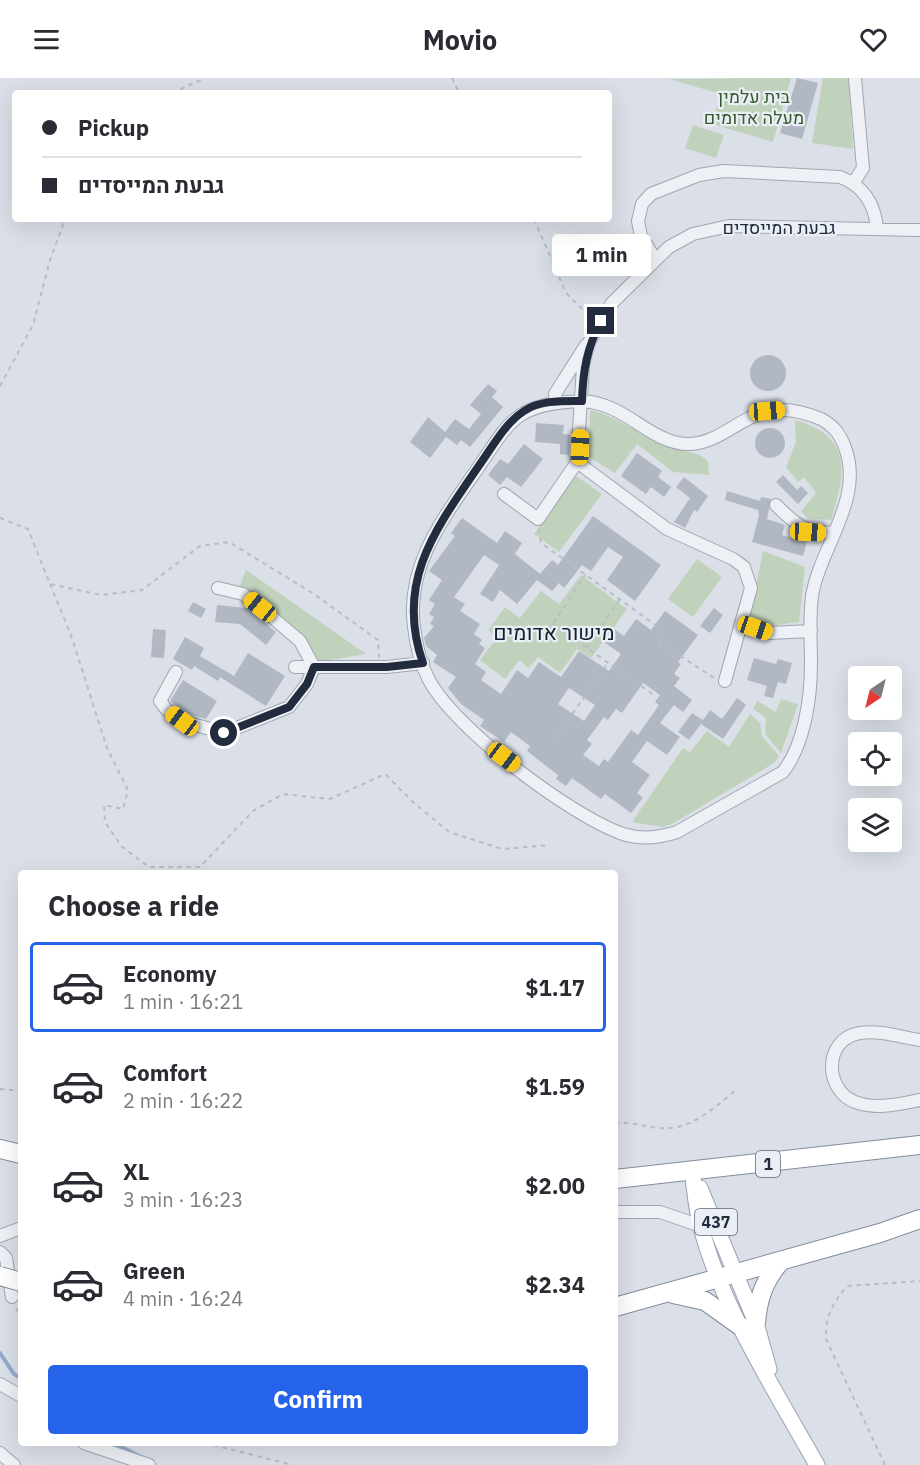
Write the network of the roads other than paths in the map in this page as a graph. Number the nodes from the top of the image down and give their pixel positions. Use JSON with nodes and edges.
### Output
{"nodes":[{"id":1,"x":855,"y":78,"type":"edge"},
{"id":2,"x":854,"y":182,"type":"junction"},
{"id":3,"x":877,"y":229,"type":"junction"},
{"id":4,"x":920,"y":230,"type":"edge"},
{"id":5,"x":655,"y":260,"type":"junction"},
{"id":6,"x":591,"y":340,"type":"junction"},
{"id":7,"x":582,"y":401,"type":"junction"},
{"id":8,"x":556,"y":402,"type":"junction"},
{"id":9,"x":577,"y":462,"type":"junction"},
{"id":10,"x":504,"y":494,"type":"dead end"},
{"id":11,"x":777,"y":505,"type":"dead end"},
{"id":12,"x":834,"y":533,"type":"junction"},
{"id":13,"x":218,"y":588,"type":"dead end"},
{"id":14,"x":741,"y":623,"type":"junction"},
{"id":15,"x":811,"y":631,"type":"junction"},
{"id":16,"x":423,"y":663,"type":"junction"},
{"id":17,"x":295,"y":667,"type":"dead end"},
{"id":18,"x":314,"y":667,"type":"junction"},
{"id":19,"x":176,"y":672,"type":"dead end"},
{"id":20,"x":725,"y":681,"type":"road end"},
{"id":21,"x":920,"y":1040,"type":"edge"},
{"id":22,"x":920,"y":1100,"type":"edge"},
{"id":23,"x":920,"y":1145,"type":"edge"},
{"id":24,"x":0,"y":1149,"type":"edge"},
{"id":25,"x":18,"y":1153,"type":"edge"},
{"id":26,"x":692,"y":1172,"type":"junction"},
{"id":27,"x":618,"y":1179,"type":"edge"},
{"id":28,"x":618,"y":1212,"type":"edge"},
{"id":29,"x":920,"y":1219,"type":"edge"},
{"id":30,"x":700,"y":1226,"type":"junction"},
{"id":31,"x":18,"y":1229,"type":"edge"},
{"id":32,"x":0,"y":1236,"type":"edge"},
{"id":33,"x":0,"y":1252,"type":"edge"},
{"id":34,"x":781,"y":1261,"type":"junction"},
{"id":35,"x":0,"y":1276,"type":"edge"},
{"id":36,"x":727,"y":1276,"type":"junction"},
{"id":37,"x":16,"y":1289,"type":"edge"},
{"id":38,"x":668,"y":1293,"type":"junction"},
{"id":39,"x":618,"y":1306,"type":"edge"},
{"id":40,"x":750,"y":1326,"type":"junction"},
{"id":41,"x":0,"y":1384,"type":"edge"},
{"id":42,"x":18,"y":1394,"type":"edge"},
{"id":43,"x":88,"y":1446,"type":"edge"},
{"id":44,"x":0,"y":1453,"type":"edge"},
{"id":45,"x":14,"y":1465,"type":"edge"},
{"id":46,"x":149,"y":1465,"type":"edge"},
{"id":47,"x":817,"y":1465,"type":"edge"}],
"edges":[{"from":1,"to":2,"type":"street"},
{"from":2,"to":3,"type":"street"},
{"from":2,"to":5,"type":"street"},
{"from":3,"to":4,"type":"street","name":"גבעת המייסדים"},
{"from":3,"to":5,"type":"street","name":"גבעת המייסדים"},
{"from":5,"to":6,"type":"street","name":"גבעת המייסדים"},
{"from":6,"to":7,"type":"street","name":"גבעת המייסדים"},
{"from":6,"to":8,"type":"street"},
{"from":7,"to":8,"type":"street"},
{"from":7,"to":9,"type":"street","name":"גבעת המייסדים"},
{"from":7,"to":12,"type":"street"},
{"from":8,"to":16,"type":"street"},
{"from":9,"to":10,"type":"street","name":"גבעת המייסדים"},
{"from":9,"to":14,"type":"street"},
{"from":11,"to":12,"type":"street"},
{"from":12,"to":15,"type":"street"},
{"from":13,"to":18,"type":"street"},
{"from":14,"to":15,"type":"street"},
{"from":14,"to":20,"type":"street"},
{"from":15,"to":16,"type":"street"},
{"from":16,"to":18,"type":"street"},
{"from":17,"to":18,"type":"street"},
{"from":18,"to":19,"type":"street"},
{"from":21,"to":22,"type":"street"},
{"from":23,"to":26,"type":"highway","number":"1"},
{"from":24,"to":25,"type":"highway"},
{"from":26,"to":27,"type":"highway","number":"1"},
{"from":26,"to":30,"type":"main road","number":"437"},
{"from":26,"to":36,"type":"main road","number":"437"},
{"from":28,"to":30,"type":"street"},
{"from":29,"to":34,"type":"highway"},
{"from":30,"to":36,"type":"main road","number":"437"},
{"from":31,"to":32,"type":"street"},
{"from":33,"to":37,"type":"street"},
{"from":34,"to":36,"type":"highway"},
{"from":34,"to":40,"type":"highway"},
{"from":35,"to":37,"type":"highway","bridge":true},
{"from":36,"to":38,"type":"highway"},
{"from":36,"to":40,"type":"main road","number":"437"},
{"from":38,"to":39,"type":"highway"},
{"from":38,"to":40,"type":"highway"},
{"from":40,"to":47,"type":"main road","number":"437"},
{"from":41,"to":42,"type":"street"},
{"from":43,"to":46,"type":"street"},
{"from":44,"to":45,"type":"street"}]}
